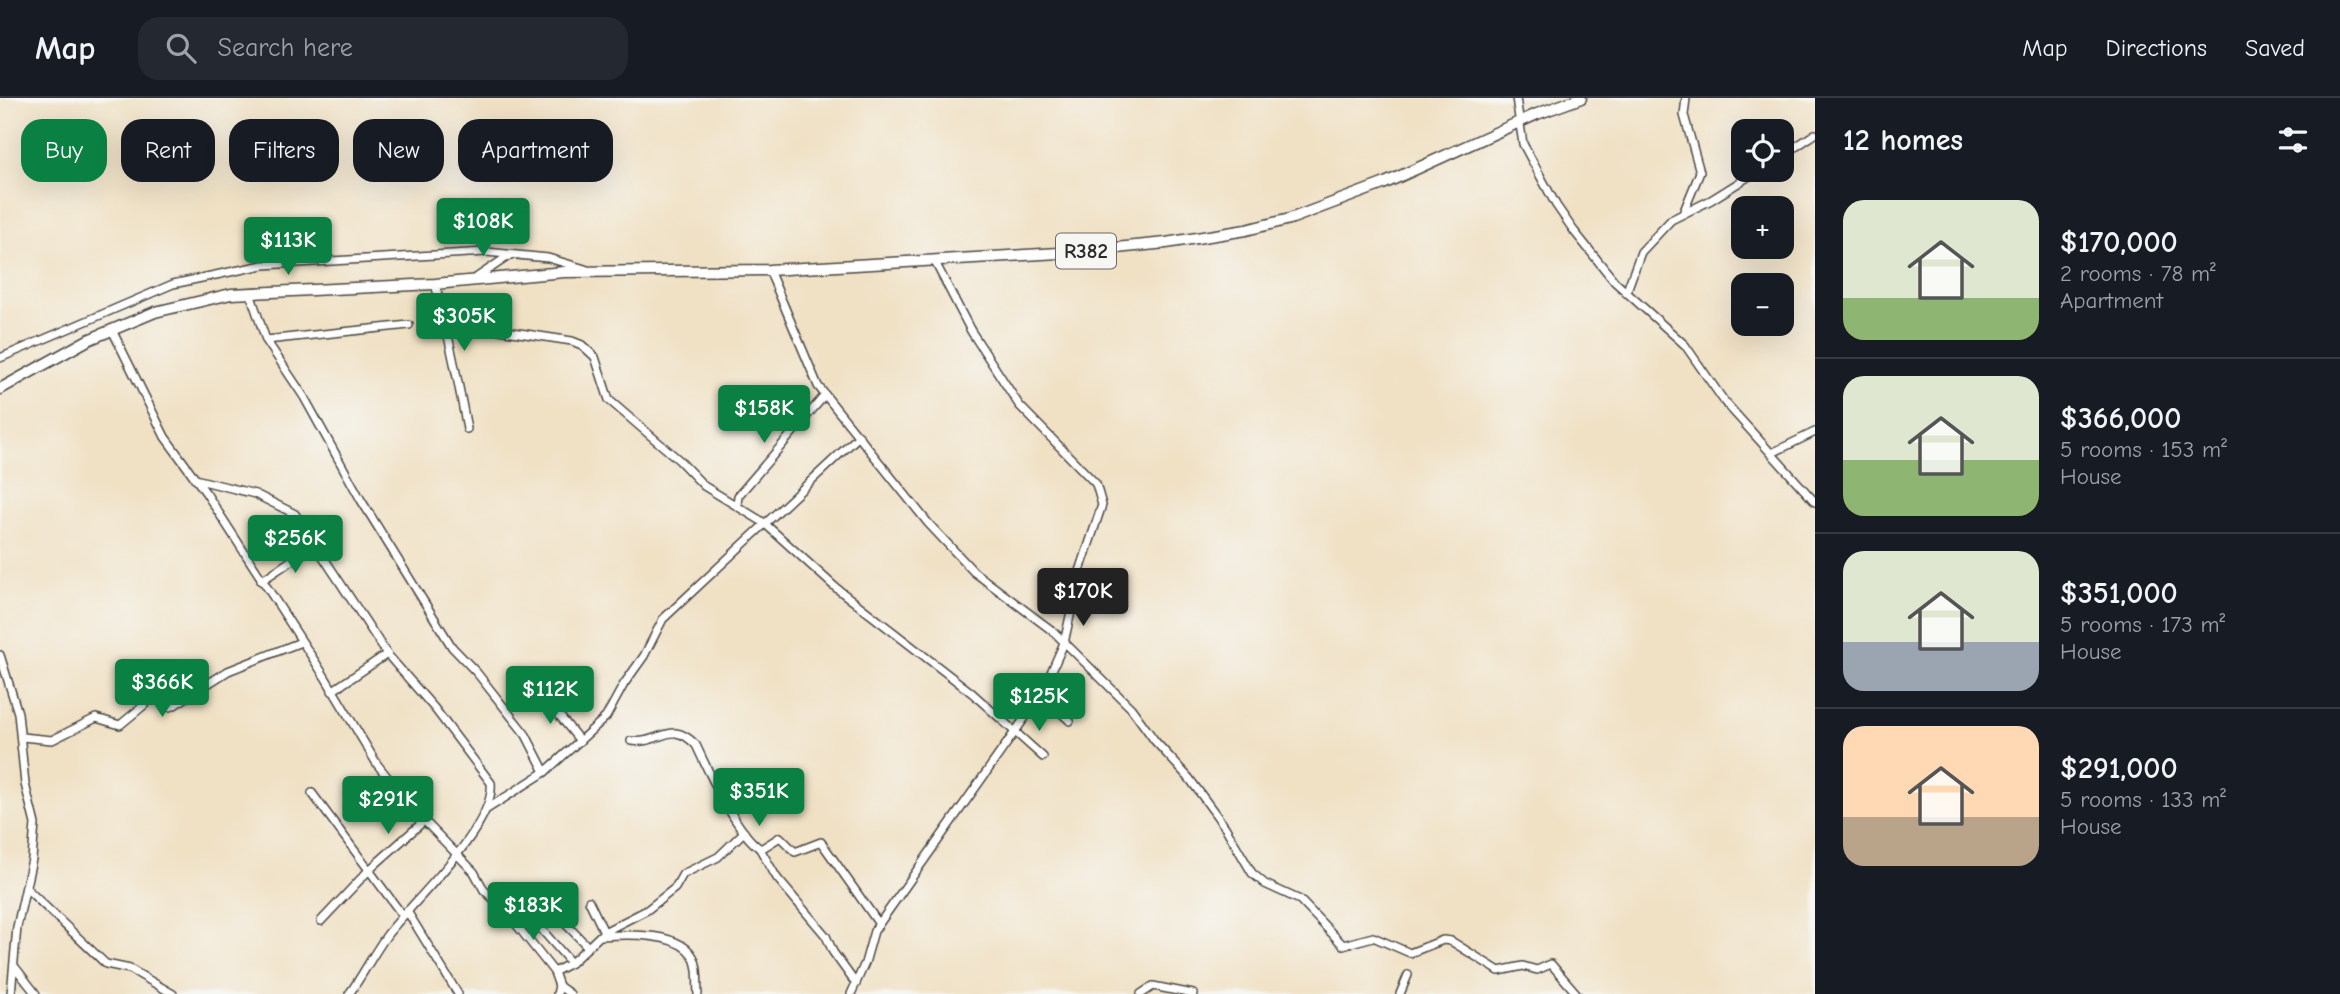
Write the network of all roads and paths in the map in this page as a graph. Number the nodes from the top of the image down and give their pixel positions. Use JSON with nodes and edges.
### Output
{"nodes":[{"id":1,"x":1516,"y":98,"type":"edge"},
{"id":2,"x":1581,"y":98,"type":"edge"},
{"id":3,"x":1686,"y":98,"type":"edge"},
{"id":4,"x":1564,"y":101,"type":"edge"},
{"id":5,"x":1518,"y":124,"type":"junction"},
{"id":6,"x":1815,"y":134,"type":"edge"},
{"id":7,"x":1794,"y":148,"type":"edge"},
{"id":8,"x":1740,"y":182,"type":"edge"},
{"id":9,"x":1684,"y":211,"type":"junction"},
{"id":10,"x":510,"y":255,"type":"junction"},
{"id":11,"x":934,"y":260,"type":"junction"},
{"id":12,"x":769,"y":270,"type":"junction"},
{"id":13,"x":590,"y":272,"type":"junction"},
{"id":14,"x":470,"y":281,"type":"junction"},
{"id":15,"x":435,"y":284,"type":"junction"},
{"id":16,"x":250,"y":293,"type":"junction"},
{"id":17,"x":1626,"y":293,"type":"junction"},
{"id":18,"x":446,"y":322,"type":"junction"},
{"id":19,"x":409,"y":325,"type":"dead end"},
{"id":20,"x":112,"y":330,"type":"junction"},
{"id":21,"x":266,"y":340,"type":"junction"},
{"id":22,"x":0,"y":358,"type":"edge"},
{"id":23,"x":0,"y":389,"type":"edge"},
{"id":24,"x":825,"y":395,"type":"junction"},
{"id":25,"x":467,"y":429,"type":"dead end"},
{"id":26,"x":1815,"y":432,"type":"edge"},
{"id":27,"x":859,"y":436,"type":"junction"},
{"id":28,"x":1772,"y":453,"type":"junction"},
{"id":29,"x":194,"y":479,"type":"junction"},
{"id":30,"x":1815,"y":502,"type":"edge"},
{"id":31,"x":737,"y":505,"type":"junction"},
{"id":32,"x":763,"y":522,"type":"junction"},
{"id":33,"x":313,"y":546,"type":"junction"},
{"id":34,"x":261,"y":581,"type":"junction"},
{"id":35,"x":301,"y":642,"type":"junction"},
{"id":36,"x":1064,"y":643,"type":"junction"},
{"id":37,"x":387,"y":654,"type":"junction"},
{"id":38,"x":0,"y":655,"type":"edge"},
{"id":39,"x":332,"y":691,"type":"junction"},
{"id":40,"x":542,"y":694,"type":"dead end"},
{"id":41,"x":1041,"y":695,"type":"junction"},
{"id":42,"x":1070,"y":721,"type":"dead end"},
{"id":43,"x":1016,"y":730,"type":"junction"},
{"id":44,"x":22,"y":737,"type":"junction"},
{"id":45,"x":580,"y":741,"type":"junction"},
{"id":46,"x":631,"y":741,"type":"dead end"},
{"id":47,"x":1043,"y":757,"type":"dead end"},
{"id":48,"x":545,"y":772,"type":"junction"},
{"id":49,"x":312,"y":793,"type":"dead end"},
{"id":50,"x":484,"y":810,"type":"junction"},
{"id":51,"x":424,"y":821,"type":"junction"},
{"id":52,"x":744,"y":832,"type":"junction"},
{"id":53,"x":760,"y":849,"type":"junction"},
{"id":54,"x":457,"y":854,"type":"junction"},
{"id":55,"x":369,"y":870,"type":"junction"},
{"id":56,"x":26,"y":888,"type":"junction"},
{"id":57,"x":589,"y":901,"type":"dead end"},
{"id":58,"x":504,"y":909,"type":"junction"},
{"id":59,"x":405,"y":914,"type":"junction"},
{"id":60,"x":321,"y":921,"type":"dead end"},
{"id":61,"x":879,"y":924,"type":"junction"},
{"id":62,"x":540,"y":928,"type":"junction"},
{"id":63,"x":602,"y":934,"type":"junction"},
{"id":64,"x":588,"y":947,"type":"junction"},
{"id":65,"x":571,"y":962,"type":"junction"},
{"id":66,"x":15,"y":967,"type":"junction"},
{"id":67,"x":554,"y":972,"type":"junction"},
{"id":68,"x":1408,"y":975,"type":"dead end"},
{"id":69,"x":856,"y":984,"type":"junction"},
{"id":70,"x":558,"y":990,"type":"edge"},
{"id":71,"x":11,"y":994,"type":"edge"},
{"id":72,"x":36,"y":994,"type":"edge"},
{"id":73,"x":173,"y":994,"type":"edge"},
{"id":74,"x":349,"y":994,"type":"edge"},
{"id":75,"x":458,"y":994,"type":"edge"},
{"id":76,"x":570,"y":994,"type":"edge"},
{"id":77,"x":698,"y":994,"type":"edge"},
{"id":78,"x":851,"y":994,"type":"edge"},
{"id":79,"x":1141,"y":994,"type":"edge"},
{"id":80,"x":1193,"y":994,"type":"edge"},
{"id":81,"x":1401,"y":994,"type":"edge"},
{"id":82,"x":1577,"y":994,"type":"edge"}],
"edges":[{"from":1,"to":5,"type":"street"},
{"from":2,"to":4,"type":"main road","number":"R382"},
{"from":3,"to":9,"type":"street"},
{"from":4,"to":5,"type":"main road","number":"R382"},
{"from":5,"to":11,"type":"main road","number":"R382"},
{"from":5,"to":17,"type":"street"},
{"from":6,"to":7,"type":"street"},
{"from":8,"to":9,"type":"street"},
{"from":9,"to":17,"type":"street"},
{"from":10,"to":13,"type":"street"},
{"from":10,"to":14,"type":"street"},
{"from":10,"to":22,"type":"street"},
{"from":11,"to":12,"type":"main road","number":"R382"},
{"from":11,"to":36,"type":"street"},
{"from":12,"to":13,"type":"main road","number":"R382"},
{"from":12,"to":24,"type":"street"},
{"from":13,"to":14,"type":"main road","number":"R382"},
{"from":14,"to":15,"type":"main road","number":"R382"},
{"from":15,"to":16,"type":"main road","number":"R382"},
{"from":15,"to":18,"type":"street"},
{"from":16,"to":20,"type":"main road","number":"R382"},
{"from":16,"to":21,"type":"street"},
{"from":17,"to":28,"type":"street"},
{"from":18,"to":25,"type":"street"},
{"from":18,"to":31,"type":"street"},
{"from":19,"to":21,"type":"street"},
{"from":20,"to":23,"type":"main road","number":"R382"},
{"from":20,"to":29,"type":"street"},
{"from":21,"to":48,"type":"street"},
{"from":24,"to":27,"type":"street"},
{"from":24,"to":31,"type":"street"},
{"from":26,"to":28,"type":"street"},
{"from":27,"to":32,"type":"street"},
{"from":27,"to":36,"type":"street"},
{"from":28,"to":30,"type":"street"},
{"from":29,"to":33,"type":"street"},
{"from":29,"to":34,"type":"street"},
{"from":31,"to":32,"type":"street"},
{"from":32,"to":43,"type":"street"},
{"from":32,"to":45,"type":"street"},
{"from":33,"to":34,"type":"street"},
{"from":33,"to":37,"type":"street"},
{"from":34,"to":35,"type":"street"},
{"from":35,"to":39,"type":"street"},
{"from":35,"to":44,"type":"street"},
{"from":36,"to":41,"type":"street"},
{"from":36,"to":82,"type":"street"},
{"from":37,"to":39,"type":"street"},
{"from":37,"to":50,"type":"street"},
{"from":38,"to":44,"type":"street"},
{"from":39,"to":51,"type":"street"},
{"from":40,"to":45,"type":"street"},
{"from":41,"to":42,"type":"street"},
{"from":41,"to":43,"type":"street"},
{"from":43,"to":47,"type":"street"},
{"from":43,"to":61,"type":"street"},
{"from":44,"to":56,"type":"street"},
{"from":45,"to":48,"type":"street"},
{"from":46,"to":52,"type":"street"},
{"from":48,"to":50,"type":"street"},
{"from":49,"to":55,"type":"street"},
{"from":50,"to":54,"type":"street"},
{"from":51,"to":54,"type":"street"},
{"from":51,"to":55,"type":"street"},
{"from":52,"to":53,"type":"street"},
{"from":52,"to":63,"type":"street"},
{"from":53,"to":61,"type":"street"},
{"from":53,"to":69,"type":"street"},
{"from":54,"to":58,"type":"street"},
{"from":54,"to":59,"type":"street"},
{"from":55,"to":59,"type":"street"},
{"from":55,"to":60,"type":"street"},
{"from":56,"to":66,"type":"street"},
{"from":56,"to":73,"type":"street"},
{"from":57,"to":63,"type":"street"},
{"from":58,"to":62,"type":"street"},
{"from":58,"to":67,"type":"street"},
{"from":59,"to":74,"type":"street"},
{"from":59,"to":75,"type":"street"},
{"from":61,"to":69,"type":"street"},
{"from":62,"to":64,"type":"street"},
{"from":62,"to":65,"type":"street"},
{"from":63,"to":64,"type":"street"},
{"from":63,"to":77,"type":"street"},
{"from":64,"to":65,"type":"street"},
{"from":65,"to":67,"type":"street"},
{"from":66,"to":71,"type":"street"},
{"from":66,"to":72,"type":"street"},
{"from":67,"to":70,"type":"street"},
{"from":68,"to":81,"type":"street"},
{"from":69,"to":78,"type":"street"},
{"from":70,"to":76,"type":"street"},
{"from":79,"to":80,"type":"street"}]}
